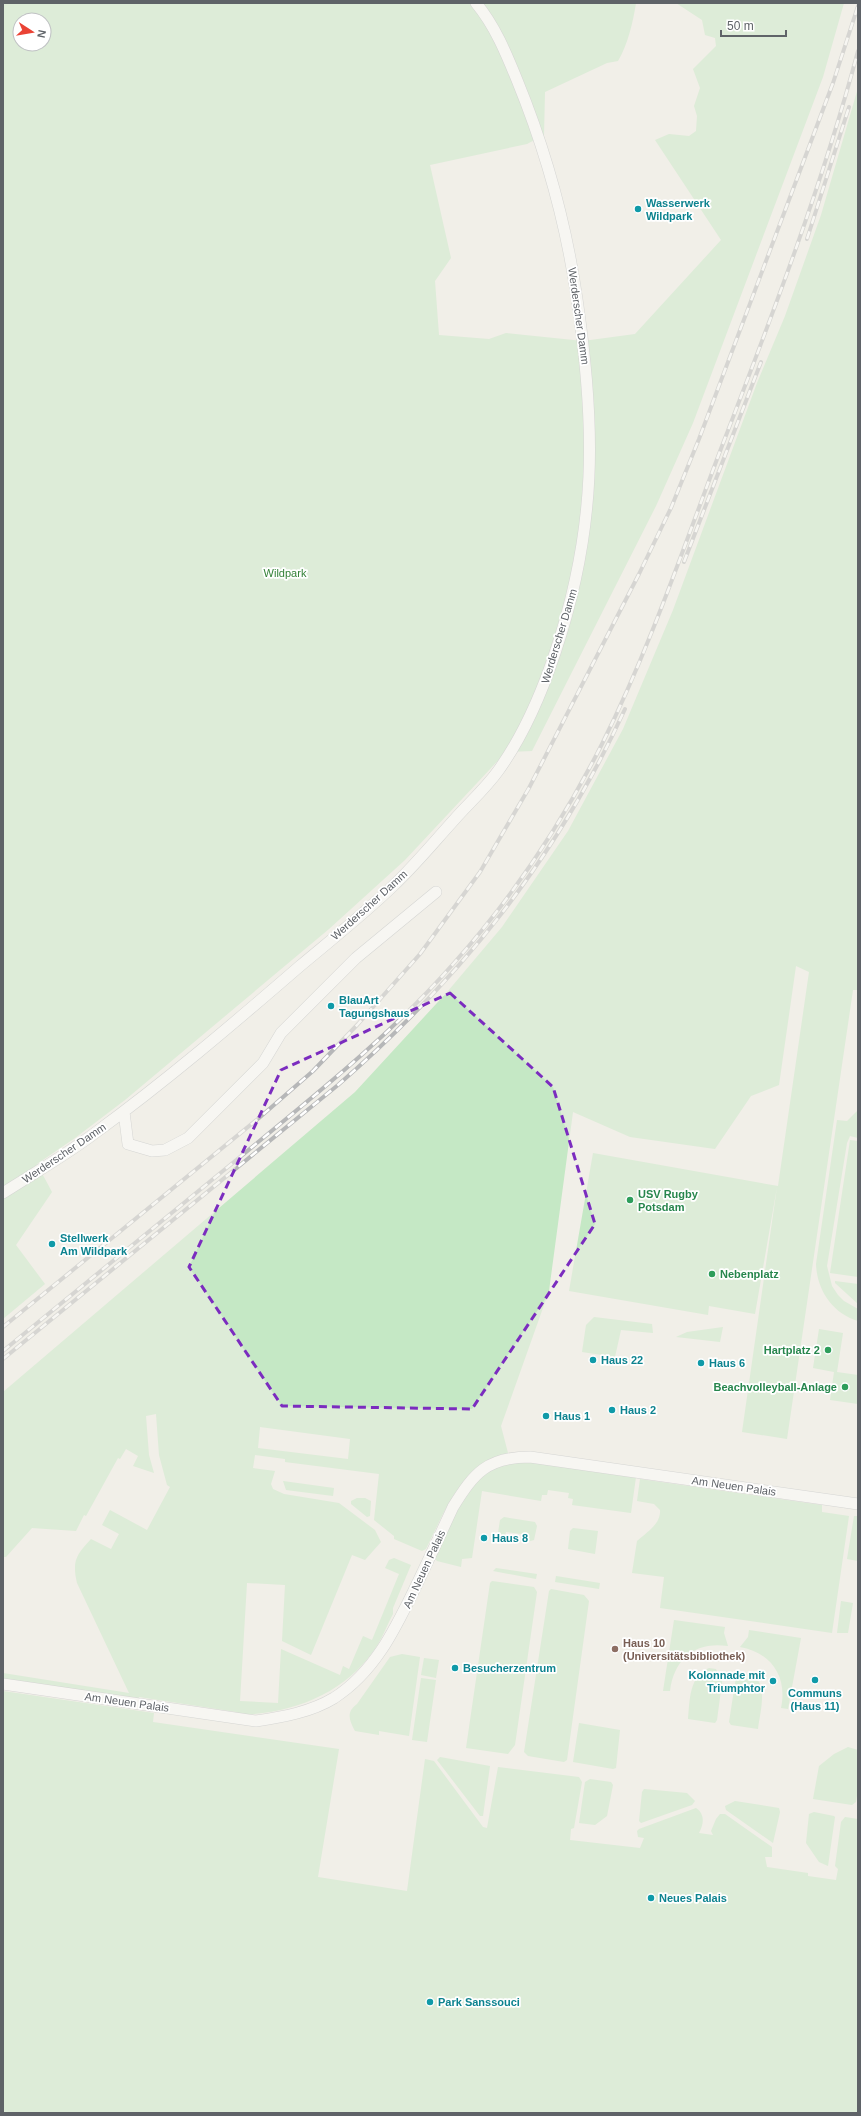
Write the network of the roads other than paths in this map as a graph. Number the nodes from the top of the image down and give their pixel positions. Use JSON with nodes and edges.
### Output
{"nodes":[{"id":1,"x":476,"y":3,"type":"edge"},
{"id":2,"x":436,"y":892,"type":"dead end"},
{"id":3,"x":124,"y":1112,"type":"junction"},
{"id":4,"x":3,"y":1193,"type":"edge"},
{"id":5,"x":858,"y":1504,"type":"edge"},
{"id":6,"x":3,"y":1684,"type":"edge"}],
"edges":[{"from":1,"to":3,"type":"street","name":"Werderscher Damm"},
{"from":2,"to":3,"type":"street"},
{"from":3,"to":4,"type":"street","name":"Werderscher Damm"},
{"from":5,"to":6,"type":"street","name":"Am Neuen Palais"}]}
